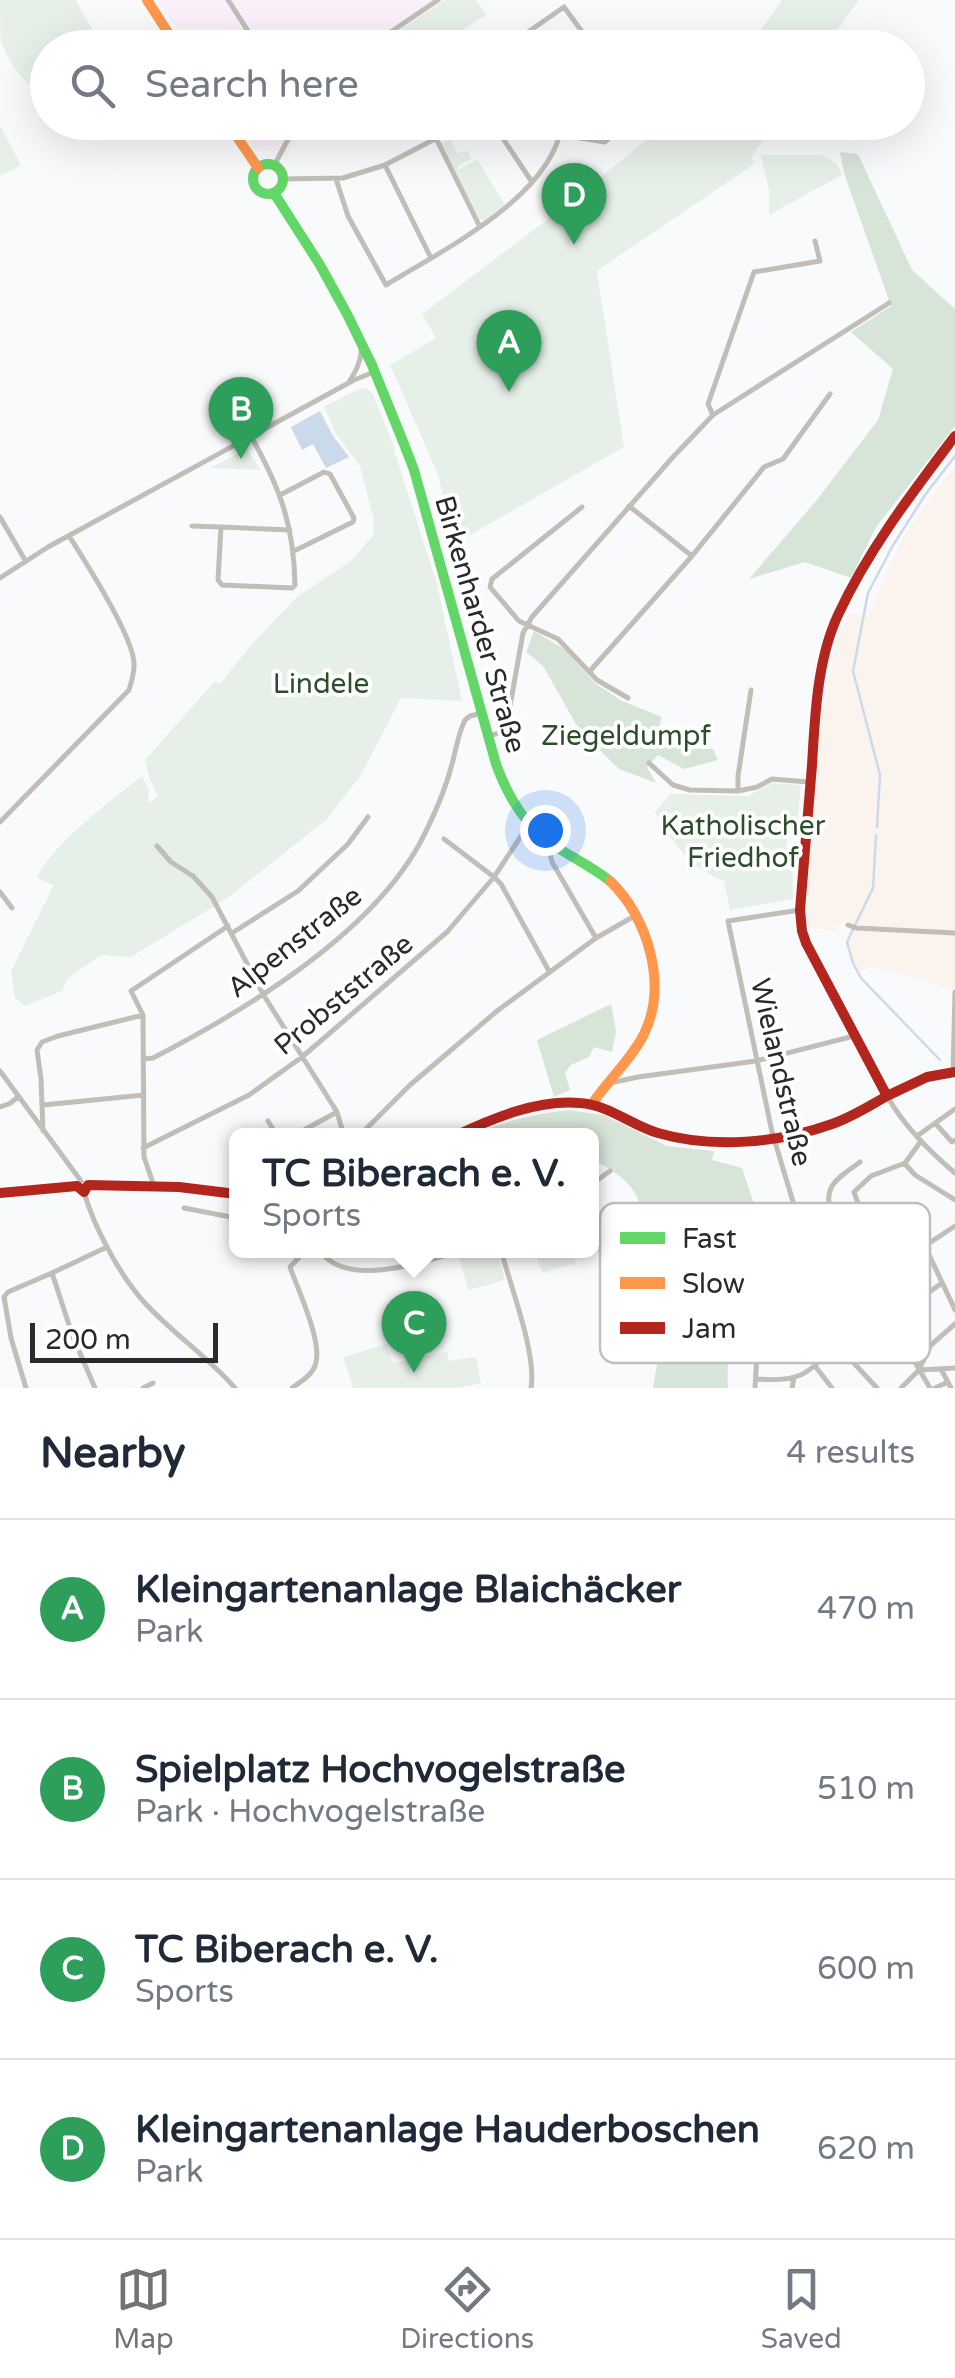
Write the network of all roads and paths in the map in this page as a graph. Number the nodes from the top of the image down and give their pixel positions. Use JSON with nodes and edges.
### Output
{"nodes":[{"id":1,"x":147,"y":0,"type":"edge"},
{"id":2,"x":228,"y":0,"type":"edge"},
{"id":3,"x":438,"y":0,"type":"edge"},
{"id":4,"x":166,"y":30,"type":"edge"},
{"id":5,"x":247,"y":30,"type":"edge"},
{"id":6,"x":393,"y":30,"type":"edge"},
{"id":7,"x":531,"y":30,"type":"edge"},
{"id":8,"x":581,"y":30,"type":"edge"},
{"id":9,"x":239,"y":140,"type":"edge"},
{"id":10,"x":288,"y":140,"type":"edge"},
{"id":11,"x":433,"y":140,"type":"edge"},
{"id":12,"x":436,"y":140,"type":"edge"},
{"id":13,"x":504,"y":140,"type":"edge"},
{"id":14,"x":559,"y":140,"type":"edge"},
{"id":15,"x":385,"y":165,"type":"junction"},
{"id":16,"x":274,"y":166,"type":"junction"},
{"id":17,"x":258,"y":168,"type":"junction"},
{"id":18,"x":282,"y":179,"type":"junction"},
{"id":19,"x":336,"y":179,"type":"junction"},
{"id":20,"x":532,"y":182,"type":"junction"},
{"id":21,"x":274,"y":193,"type":"junction"},
{"id":22,"x":480,"y":227,"type":"junction"},
{"id":23,"x":815,"y":242,"type":"dead end"},
{"id":24,"x":431,"y":257,"type":"junction"},
{"id":25,"x":888,"y":303,"type":"dead end"},
{"id":26,"x":360,"y":343,"type":"junction"},
{"id":27,"x":374,"y":372,"type":"junction"},
{"id":28,"x":348,"y":383,"type":"junction"},
{"id":29,"x":830,"y":394,"type":"dead end"},
{"id":30,"x":713,"y":416,"type":"junction"},
{"id":31,"x":251,"y":436,"type":"junction"},
{"id":32,"x":955,"y":436,"type":"edge"},
{"id":33,"x":280,"y":495,"type":"junction"},
{"id":34,"x":630,"y":506,"type":"junction"},
{"id":35,"x":582,"y":507,"type":"dead end"},
{"id":36,"x":0,"y":517,"type":"edge"},
{"id":37,"x":192,"y":526,"type":"dead end"},
{"id":38,"x":220,"y":527,"type":"junction"},
{"id":39,"x":290,"y":530,"type":"junction"},
{"id":40,"x":69,"y":536,"type":"junction"},
{"id":41,"x":294,"y":552,"type":"junction"},
{"id":42,"x":692,"y":556,"type":"junction"},
{"id":43,"x":25,"y":560,"type":"junction"},
{"id":44,"x":0,"y":578,"type":"edge"},
{"id":45,"x":528,"y":625,"type":"junction"},
{"id":46,"x":590,"y":671,"type":"junction"},
{"id":47,"x":751,"y":690,"type":"dead end"},
{"id":48,"x":628,"y":698,"type":"dead end"},
{"id":49,"x":483,"y":712,"type":"junction"},
{"id":50,"x":489,"y":736,"type":"junction"},
{"id":51,"x":649,"y":762,"type":"dead end"},
{"id":52,"x":809,"y":782,"type":"junction"},
{"id":53,"x":738,"y":791,"type":"junction"},
{"id":54,"x":368,"y":816,"type":"dead end"},
{"id":55,"x":0,"y":822,"type":"edge"},
{"id":56,"x":529,"y":824,"type":"junction"},
{"id":57,"x":444,"y":840,"type":"dead end"},
{"id":58,"x":552,"y":845,"type":"junction"},
{"id":59,"x":157,"y":846,"type":"dead end"},
{"id":60,"x":494,"y":876,"type":"junction"},
{"id":61,"x":0,"y":892,"type":"edge"},
{"id":62,"x":12,"y":908,"type":"dead end"},
{"id":63,"x":800,"y":910,"type":"junction"},
{"id":64,"x":638,"y":914,"type":"junction"},
{"id":65,"x":848,"y":925,"type":"dead end"},
{"id":66,"x":230,"y":929,"type":"junction"},
{"id":67,"x":955,"y":933,"type":"edge"},
{"id":68,"x":596,"y":938,"type":"junction"},
{"id":69,"x":549,"y":971,"type":"junction"},
{"id":70,"x":955,"y":992,"type":"edge"},
{"id":71,"x":263,"y":994,"type":"junction"},
{"id":72,"x":143,"y":1015,"type":"junction"},
{"id":73,"x":855,"y":1036,"type":"junction"},
{"id":74,"x":302,"y":1058,"type":"junction"},
{"id":75,"x":144,"y":1060,"type":"junction"},
{"id":76,"x":756,"y":1062,"type":"junction"},
{"id":77,"x":0,"y":1072,"type":"edge"},
{"id":78,"x":954,"y":1073,"type":"edge"},
{"id":79,"x":606,"y":1084,"type":"junction"},
{"id":80,"x":144,"y":1095,"type":"junction"},
{"id":81,"x":888,"y":1096,"type":"junction"},
{"id":82,"x":18,"y":1097,"type":"junction"},
{"id":83,"x":592,"y":1104,"type":"junction"},
{"id":84,"x":43,"y":1105,"type":"junction"},
{"id":85,"x":0,"y":1107,"type":"edge"},
{"id":86,"x":606,"y":1109,"type":"junction"},
{"id":87,"x":955,"y":1109,"type":"edge"},
{"id":88,"x":337,"y":1112,"type":"junction"},
{"id":89,"x":268,"y":1121,"type":"dead end"},
{"id":90,"x":935,"y":1122,"type":"junction"},
{"id":91,"x":272,"y":1128,"type":"edge"},
{"id":92,"x":308,"y":1128,"type":"edge"},
{"id":93,"x":342,"y":1128,"type":"edge"},
{"id":94,"x":367,"y":1128,"type":"edge"},
{"id":95,"x":472,"y":1128,"type":"edge"},
{"id":96,"x":43,"y":1131,"type":"junction"},
{"id":97,"x":774,"y":1137,"type":"junction"},
{"id":98,"x":919,"y":1138,"type":"junction"},
{"id":99,"x":955,"y":1140,"type":"edge"},
{"id":100,"x":143,"y":1148,"type":"junction"},
{"id":101,"x":860,"y":1162,"type":"dead end"},
{"id":102,"x":904,"y":1162,"type":"junction"},
{"id":103,"x":610,"y":1171,"type":"dead end"},
{"id":104,"x":955,"y":1173,"type":"edge"},
{"id":105,"x":599,"y":1179,"type":"edge"},
{"id":106,"x":83,"y":1186,"type":"junction"},
{"id":107,"x":154,"y":1186,"type":"junction"},
{"id":108,"x":0,"y":1193,"type":"edge"},
{"id":109,"x":229,"y":1193,"type":"edge"},
{"id":110,"x":955,"y":1200,"type":"edge"},
{"id":111,"x":793,"y":1203,"type":"edge"},
{"id":112,"x":829,"y":1203,"type":"edge"},
{"id":113,"x":857,"y":1203,"type":"edge"},
{"id":114,"x":184,"y":1208,"type":"dead end"},
{"id":115,"x":229,"y":1217,"type":"edge"},
{"id":116,"x":955,"y":1226,"type":"edge"},
{"id":117,"x":930,"y":1241,"type":"edge"},
{"id":118,"x":107,"y":1247,"type":"junction"},
{"id":119,"x":930,"y":1257,"type":"edge"},
{"id":120,"x":298,"y":1258,"type":"edge"},
{"id":121,"x":324,"y":1258,"type":"edge"},
{"id":122,"x":434,"y":1258,"type":"edge"},
{"id":123,"x":502,"y":1258,"type":"edge"},
{"id":124,"x":52,"y":1272,"type":"junction"},
{"id":125,"x":942,"y":1283,"type":"junction"},
{"id":126,"x":955,"y":1286,"type":"edge"},
{"id":127,"x":930,"y":1291,"type":"edge"},
{"id":128,"x":945,"y":1292,"type":"junction"},
{"id":129,"x":955,"y":1310,"type":"edge"},
{"id":130,"x":955,"y":1324,"type":"edge"},
{"id":131,"x":930,"y":1347,"type":"edge"},
{"id":132,"x":755,"y":1363,"type":"edge"},
{"id":133,"x":817,"y":1363,"type":"edge"},
{"id":134,"x":854,"y":1363,"type":"edge"},
{"id":135,"x":915,"y":1363,"type":"edge"},
{"id":136,"x":922,"y":1363,"type":"edge"},
{"id":137,"x":814,"y":1366,"type":"junction"},
{"id":138,"x":955,"y":1368,"type":"edge"},
{"id":139,"x":919,"y":1370,"type":"junction"},
{"id":140,"x":941,"y":1370,"type":"junction"},
{"id":141,"x":794,"y":1378,"type":"junction"},
{"id":142,"x":756,"y":1379,"type":"junction"},
{"id":143,"x":153,"y":1383,"type":"dead end"},
{"id":144,"x":950,"y":1384,"type":"edge"},
{"id":145,"x":904,"y":1387,"type":"edge"},
{"id":146,"x":26,"y":1388,"type":"edge"},
{"id":147,"x":95,"y":1388,"type":"edge"},
{"id":148,"x":143,"y":1388,"type":"edge"},
{"id":149,"x":235,"y":1388,"type":"edge"},
{"id":150,"x":292,"y":1388,"type":"edge"},
{"id":151,"x":531,"y":1388,"type":"edge"},
{"id":152,"x":755,"y":1388,"type":"edge"},
{"id":153,"x":792,"y":1388,"type":"edge"},
{"id":154,"x":832,"y":1388,"type":"edge"},
{"id":155,"x":877,"y":1388,"type":"edge"},
{"id":156,"x":932,"y":1388,"type":"edge"}],
"edges":[{"from":1,"to":4,"type":"main road"},
{"from":2,"to":5,"type":"street"},
{"from":3,"to":6,"type":"street"},
{"from":7,"to":8,"type":"street"},
{"from":9,"to":17,"type":"main road","name":"Birkenharder Straße"},
{"from":10,"to":16,"type":"street"},
{"from":11,"to":15,"type":"street"},
{"from":12,"to":22,"type":"street"},
{"from":13,"to":20,"type":"street"},
{"from":14,"to":20,"type":"street"},
{"from":15,"to":19,"type":"street"},
{"from":15,"to":24,"type":"street"},
{"from":16,"to":17,"type":"main road"},
{"from":16,"to":18,"type":"main road"},
{"from":17,"to":21,"type":"main road","name":"Birkenharder Straße"},
{"from":18,"to":19,"type":"street"},
{"from":18,"to":21,"type":"main road"},
{"from":19,"to":24,"type":"street"},
{"from":20,"to":22,"type":"street"},
{"from":21,"to":26,"type":"main road","name":"Birkenharder Straße"},
{"from":22,"to":24,"type":"street"},
{"from":23,"to":30,"type":"street"},
{"from":25,"to":30,"type":"street"},
{"from":26,"to":27,"type":"main road","name":"Birkenharder Straße"},
{"from":26,"to":28,"type":"street"},
{"from":27,"to":28,"type":"street"},
{"from":27,"to":49,"type":"main road","name":"Birkenharder Straße"},
{"from":28,"to":31,"type":"street"},
{"from":29,"to":42,"type":"street"},
{"from":30,"to":34,"type":"street"},
{"from":31,"to":33,"type":"street"},
{"from":31,"to":40,"type":"street"},
{"from":32,"to":52,"type":"main road"},
{"from":33,"to":39,"type":"street"},
{"from":33,"to":41,"type":"street"},
{"from":34,"to":42,"type":"street"},
{"from":34,"to":45,"type":"street"},
{"from":35,"to":45,"type":"street"},
{"from":36,"to":43,"type":"street"},
{"from":37,"to":38,"type":"street"},
{"from":38,"to":39,"type":"street"},
{"from":38,"to":41,"type":"street"},
{"from":39,"to":41,"type":"street"},
{"from":40,"to":43,"type":"street"},
{"from":40,"to":55,"type":"street"},
{"from":42,"to":46,"type":"street"},
{"from":43,"to":44,"type":"street"},
{"from":45,"to":46,"type":"street"},
{"from":45,"to":50,"type":"street"},
{"from":46,"to":48,"type":"street"},
{"from":47,"to":53,"type":"street"},
{"from":49,"to":50,"type":"main road","name":"Birkenharder Straße"},
{"from":49,"to":71,"type":"street","name":"Alpenstraße"},
{"from":50,"to":56,"type":"main road","name":"Birkenharder Straße"},
{"from":51,"to":53,"type":"street"},
{"from":52,"to":53,"type":"street"},
{"from":52,"to":63,"type":"main road"},
{"from":54,"to":66,"type":"street"},
{"from":56,"to":58,"type":"main road","name":"Birkenharder Straße"},
{"from":56,"to":60,"type":"street","name":"Probststraße"},
{"from":57,"to":60,"type":"street"},
{"from":58,"to":64,"type":"main road","name":"Birkenharder Straße"},
{"from":58,"to":68,"type":"street"},
{"from":59,"to":66,"type":"street"},
{"from":60,"to":69,"type":"street"},
{"from":60,"to":74,"type":"street","name":"Probststraße"},
{"from":61,"to":62,"type":"street"},
{"from":63,"to":73,"type":"main road"},
{"from":63,"to":76,"type":"street","name":"Wielandstraße"},
{"from":64,"to":68,"type":"street"},
{"from":64,"to":79,"type":"main road","name":"Birkenharder Straße"},
{"from":65,"to":67,"type":"street"},
{"from":66,"to":71,"type":"street"},
{"from":66,"to":72,"type":"street"},
{"from":68,"to":69,"type":"street"},
{"from":69,"to":94,"type":"street"},
{"from":70,"to":78,"type":"street"},
{"from":71,"to":74,"type":"street"},
{"from":71,"to":75,"type":"street","name":"Alpenstraße"},
{"from":72,"to":75,"type":"street"},
{"from":72,"to":84,"type":"street"},
{"from":73,"to":76,"type":"street"},
{"from":73,"to":81,"type":"main road"},
{"from":74,"to":88,"type":"street"},
{"from":74,"to":100,"type":"street","name":"Probststraße"},
{"from":75,"to":80,"type":"street"},
{"from":76,"to":79,"type":"street"},
{"from":76,"to":97,"type":"street","name":"Wielandstraße"},
{"from":77,"to":82,"type":"street"},
{"from":78,"to":81,"type":"main road"},
{"from":79,"to":83,"type":"main road","name":"Birkenharder Straße"},
{"from":79,"to":86,"type":"main road"},
{"from":80,"to":84,"type":"street"},
{"from":80,"to":100,"type":"street"},
{"from":81,"to":97,"type":"main road"},
{"from":81,"to":98,"type":"street"},
{"from":82,"to":85,"type":"street"},
{"from":82,"to":96,"type":"street"},
{"from":83,"to":86,"type":"main road"},
{"from":83,"to":95,"type":"main road"},
{"from":84,"to":96,"type":"street"},
{"from":86,"to":97,"type":"main road"},
{"from":87,"to":90,"type":"street"},
{"from":88,"to":92,"type":"street"},
{"from":88,"to":93,"type":"street"},
{"from":89,"to":91,"type":"street"},
{"from":90,"to":98,"type":"street"},
{"from":90,"to":99,"type":"street"},
{"from":96,"to":106,"type":"street"},
{"from":97,"to":111,"type":"street","name":"Wielandstraße"},
{"from":98,"to":102,"type":"street"},
{"from":98,"to":104,"type":"street"},
{"from":100,"to":107,"type":"street"},
{"from":101,"to":112,"type":"street"},
{"from":102,"to":110,"type":"street"},
{"from":102,"to":113,"type":"street"},
{"from":103,"to":105,"type":"street"},
{"from":106,"to":107,"type":"main road"},
{"from":106,"to":108,"type":"main road"},
{"from":106,"to":118,"type":"street"},
{"from":107,"to":109,"type":"main road"},
{"from":114,"to":115,"type":"street"},
{"from":116,"to":117,"type":"street"},
{"from":118,"to":124,"type":"street"},
{"from":118,"to":149,"type":"street"},
{"from":119,"to":125,"type":"street"},
{"from":120,"to":150,"type":"street"},
{"from":121,"to":122,"type":"street"},
{"from":123,"to":151,"type":"street"},
{"from":124,"to":146,"type":"street"},
{"from":124,"to":147,"type":"street"},
{"from":125,"to":127,"type":"street"},
{"from":125,"to":128,"type":"street"},
{"from":126,"to":128,"type":"street"},
{"from":128,"to":129,"type":"street"},
{"from":130,"to":131,"type":"street"},
{"from":132,"to":142,"type":"street"},
{"from":133,"to":137,"type":"street"},
{"from":134,"to":155,"type":"street"},
{"from":135,"to":139,"type":"street"},
{"from":136,"to":139,"type":"street"},
{"from":137,"to":141,"type":"street"},
{"from":137,"to":154,"type":"street"},
{"from":138,"to":140,"type":"street"},
{"from":139,"to":140,"type":"street"},
{"from":139,"to":145,"type":"street"},
{"from":139,"to":156,"type":"street"},
{"from":140,"to":144,"type":"street"},
{"from":141,"to":142,"type":"street"},
{"from":141,"to":153,"type":"street"},
{"from":142,"to":152,"type":"street"},
{"from":143,"to":148,"type":"street"},
{"from":144,"to":156,"type":"street"}]}
